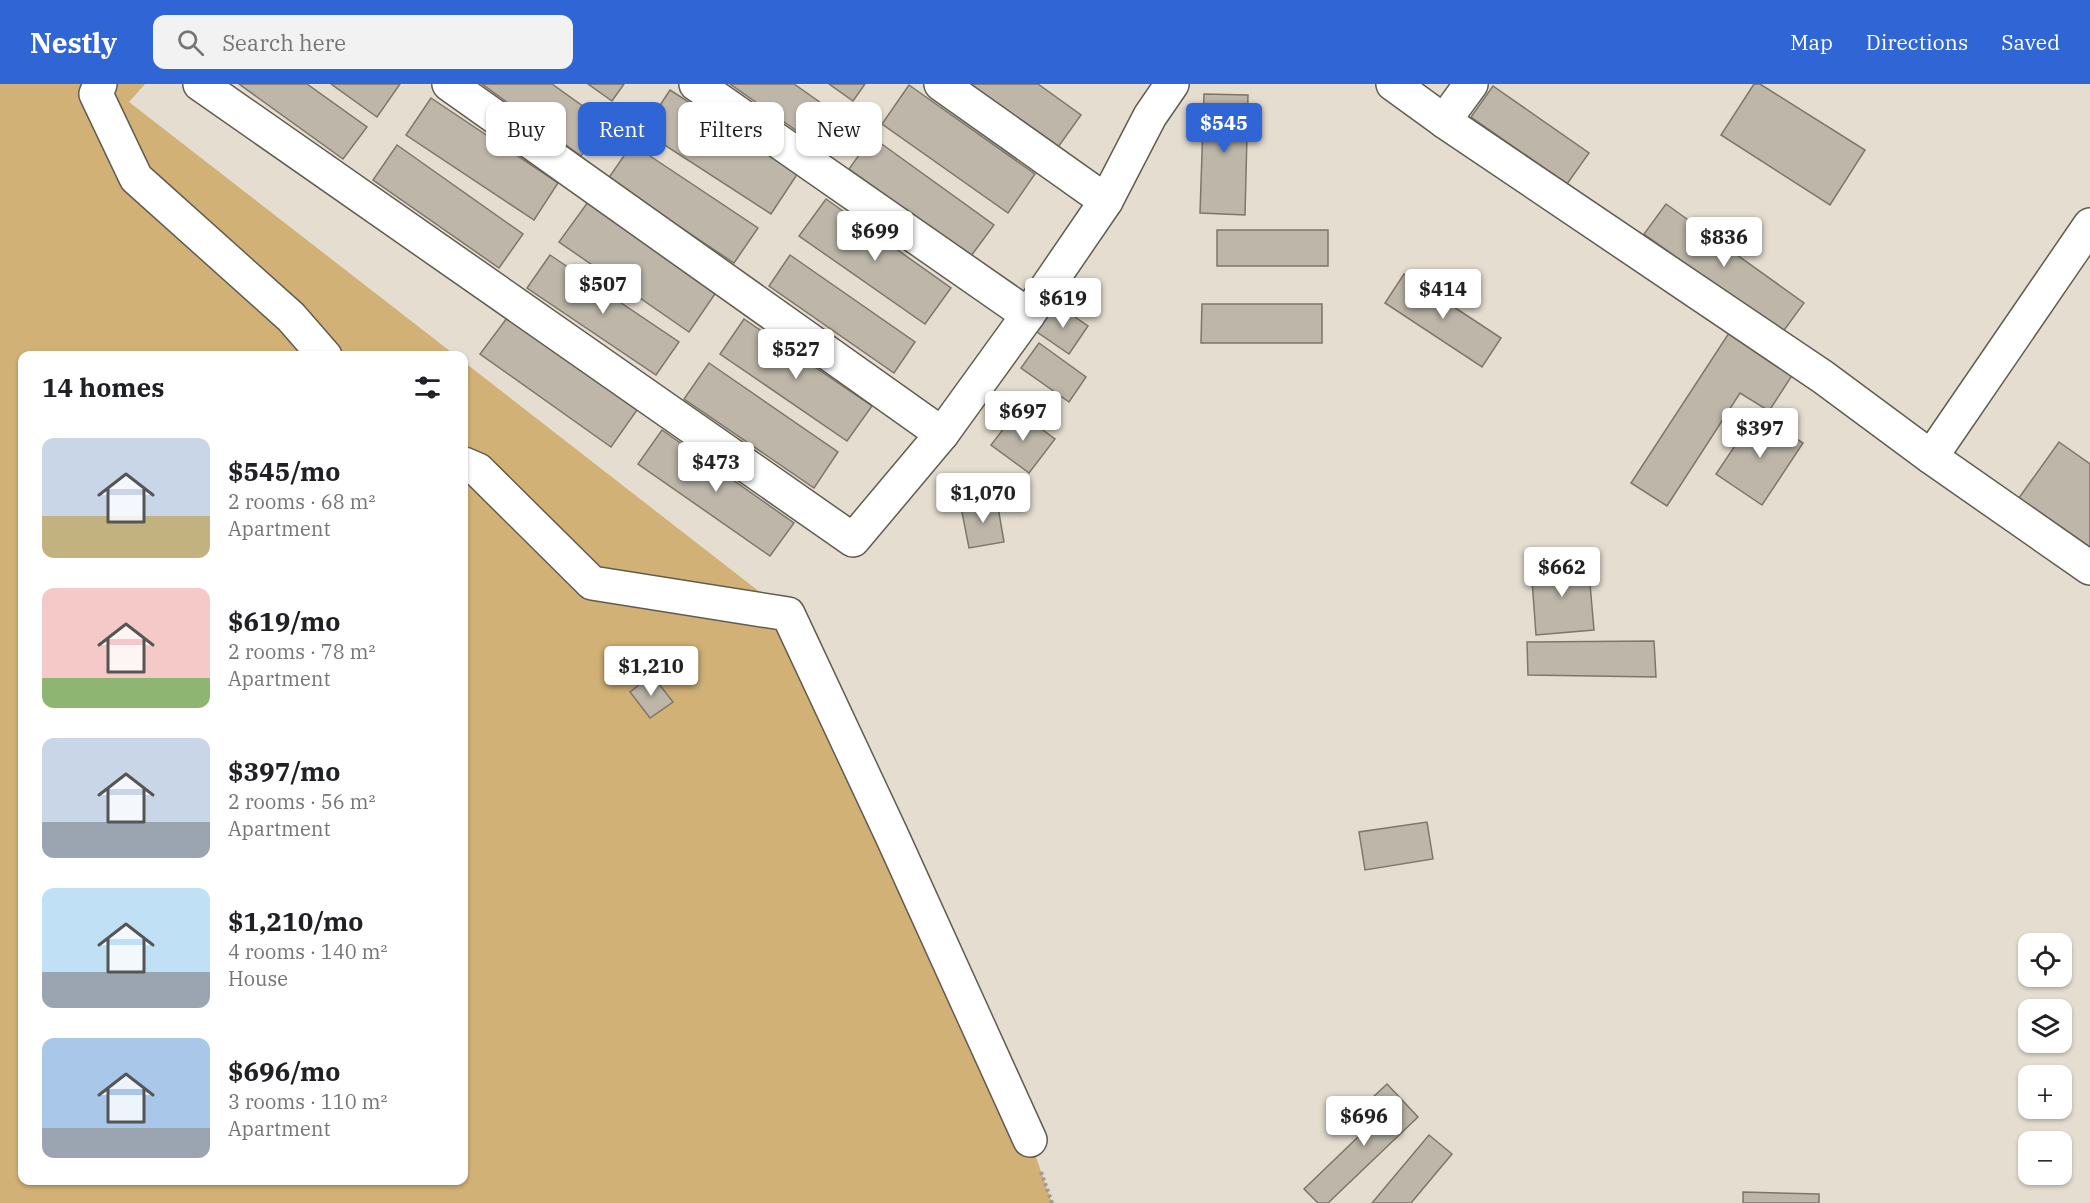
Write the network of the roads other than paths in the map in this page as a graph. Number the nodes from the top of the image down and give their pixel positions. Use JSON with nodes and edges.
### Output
{"nodes":[{"id":1,"x":100,"y":84,"type":"edge"},
{"id":2,"x":201,"y":84,"type":"edge"},
{"id":3,"x":449,"y":84,"type":"edge"},
{"id":4,"x":696,"y":84,"type":"edge"},
{"id":5,"x":941,"y":84,"type":"edge"},
{"id":6,"x":1172,"y":84,"type":"edge"},
{"id":7,"x":1393,"y":84,"type":"edge"},
{"id":8,"x":1471,"y":84,"type":"edge"},
{"id":9,"x":1444,"y":121,"type":"junction"},
{"id":10,"x":1106,"y":201,"type":"junction"},
{"id":11,"x":2090,"y":225,"type":"edge"},
{"id":12,"x":1028,"y":315,"type":"junction"},
{"id":13,"x":321,"y":351,"type":"edge"},
{"id":14,"x":942,"y":434,"type":"junction"},
{"id":15,"x":1931,"y":457,"type":"junction"},
{"id":16,"x":468,"y":466,"type":"edge"},
{"id":17,"x":2090,"y":568,"type":"edge"},
{"id":18,"x":1030,"y":1140,"type":"dead end"}],
"edges":[{"from":1,"to":13,"type":"street"},
{"from":2,"to":14,"type":"street"},
{"from":3,"to":14,"type":"street"},
{"from":4,"to":12,"type":"street"},
{"from":5,"to":10,"type":"street"},
{"from":6,"to":10,"type":"street"},
{"from":7,"to":9,"type":"street"},
{"from":8,"to":9,"type":"street"},
{"from":9,"to":15,"type":"street"},
{"from":10,"to":12,"type":"street"},
{"from":11,"to":15,"type":"street"},
{"from":12,"to":14,"type":"street"},
{"from":15,"to":17,"type":"street"},
{"from":16,"to":18,"type":"street"}]}
